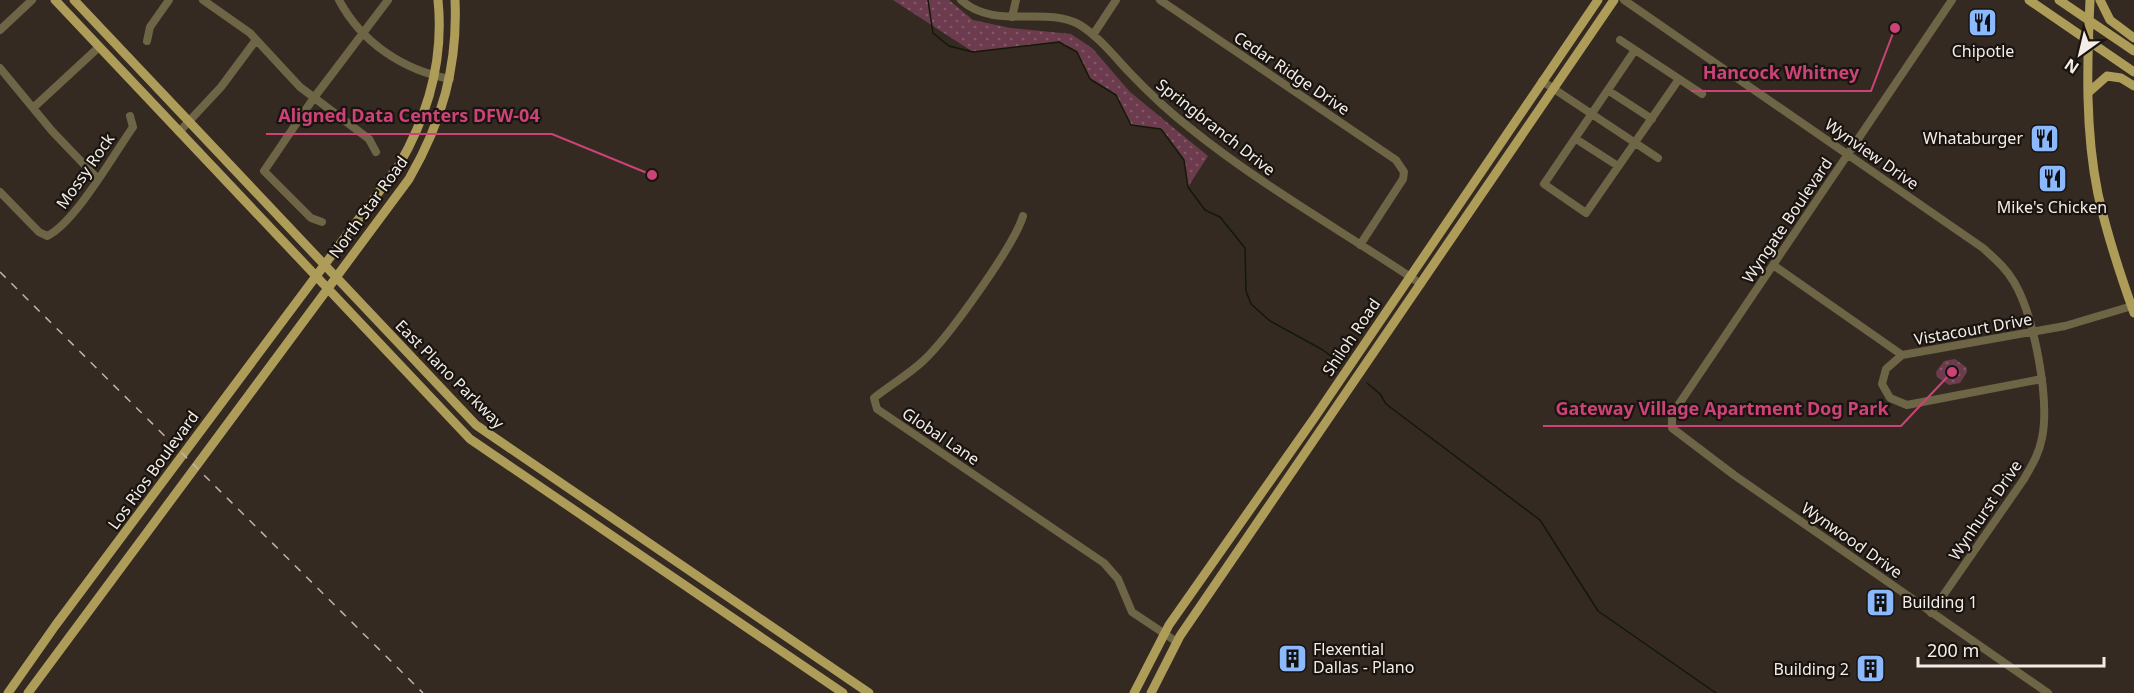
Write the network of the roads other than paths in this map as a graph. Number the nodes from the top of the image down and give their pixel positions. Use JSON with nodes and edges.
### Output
{"nodes":[{"id":1,"x":32,"y":0,"type":"edge"},
{"id":2,"x":54,"y":0,"type":"edge"},
{"id":3,"x":74,"y":0,"type":"edge"},
{"id":4,"x":169,"y":0,"type":"edge"},
{"id":5,"x":203,"y":0,"type":"edge"},
{"id":6,"x":339,"y":0,"type":"edge"},
{"id":7,"x":388,"y":0,"type":"edge"},
{"id":8,"x":438,"y":0,"type":"edge"},
{"id":9,"x":455,"y":0,"type":"edge"},
{"id":10,"x":961,"y":0,"type":"edge"},
{"id":11,"x":1016,"y":0,"type":"edge"},
{"id":12,"x":1116,"y":0,"type":"edge"},
{"id":13,"x":1160,"y":0,"type":"edge"},
{"id":14,"x":1598,"y":0,"type":"edge"},
{"id":15,"x":1614,"y":0,"type":"edge"},
{"id":16,"x":1624,"y":0,"type":"edge"},
{"id":17,"x":1952,"y":0,"type":"edge"},
{"id":18,"x":2029,"y":0,"type":"edge"},
{"id":19,"x":2059,"y":0,"type":"edge"},
{"id":20,"x":2090,"y":0,"type":"edge"},
{"id":21,"x":2100,"y":0,"type":"edge"},
{"id":22,"x":1012,"y":17,"type":"junction"},
{"id":23,"x":2089,"y":21,"type":"junction"},
{"id":24,"x":0,"y":30,"type":"edge"},
{"id":25,"x":362,"y":34,"type":"junction"},
{"id":26,"x":1093,"y":35,"type":"junction"},
{"id":27,"x":2134,"y":38,"type":"edge"},
{"id":28,"x":256,"y":40,"type":"junction"},
{"id":29,"x":1620,"y":40,"type":"dead end"},
{"id":30,"x":2090,"y":41,"type":"junction"},
{"id":31,"x":147,"y":42,"type":"dead end"},
{"id":32,"x":99,"y":47,"type":"junction"},
{"id":33,"x":1635,"y":50,"type":"junction"},
{"id":34,"x":2134,"y":51,"type":"edge"},
{"id":35,"x":0,"y":68,"type":"edge"},
{"id":36,"x":2134,"y":72,"type":"edge"},
{"id":37,"x":434,"y":76,"type":"junction"},
{"id":38,"x":450,"y":79,"type":"junction"},
{"id":39,"x":1679,"y":79,"type":"junction"},
{"id":40,"x":1542,"y":81,"type":"junction"},
{"id":41,"x":2134,"y":86,"type":"edge"},
{"id":42,"x":1555,"y":89,"type":"junction"},
{"id":43,"x":1609,"y":90,"type":"junction"},
{"id":44,"x":2089,"y":92,"type":"junction"},
{"id":45,"x":1702,"y":94,"type":"dead end"},
{"id":46,"x":314,"y":99,"type":"junction"},
{"id":47,"x":33,"y":108,"type":"junction"},
{"id":48,"x":1593,"y":114,"type":"junction"},
{"id":49,"x":130,"y":116,"type":"dead end"},
{"id":50,"x":1652,"y":118,"type":"junction"},
{"id":51,"x":189,"y":123,"type":"junction"},
{"id":52,"x":179,"y":132,"type":"junction"},
{"id":53,"x":1576,"y":139,"type":"junction"},
{"id":54,"x":1635,"y":143,"type":"junction"},
{"id":55,"x":376,"y":152,"type":"dead end"},
{"id":56,"x":1848,"y":153,"type":"junction"},
{"id":57,"x":405,"y":154,"type":"junction"},
{"id":58,"x":1658,"y":158,"type":"dead end"},
{"id":59,"x":419,"y":161,"type":"junction"},
{"id":60,"x":1485,"y":165,"type":"junction"},
{"id":61,"x":1618,"y":166,"type":"junction"},
{"id":62,"x":1496,"y":173,"type":"junction"},
{"id":63,"x":97,"y":178,"type":"junction"},
{"id":64,"x":0,"y":192,"type":"edge"},
{"id":65,"x":260,"y":197,"type":"junction"},
{"id":66,"x":250,"y":207,"type":"junction"},
{"id":67,"x":1023,"y":216,"type":"dead end"},
{"id":68,"x":322,"y":222,"type":"dead end"},
{"id":69,"x":1360,"y":245,"type":"junction"},
{"id":70,"x":324,"y":265,"type":"junction"},
{"id":71,"x":1773,"y":265,"type":"junction"},
{"id":72,"x":315,"y":276,"type":"junction"},
{"id":73,"x":1409,"y":276,"type":"junction"},
{"id":74,"x":335,"y":277,"type":"junction"},
{"id":75,"x":1420,"y":284,"type":"junction"},
{"id":76,"x":326,"y":288,"type":"junction"},
{"id":77,"x":2133,"y":310,"type":"edge"},
{"id":78,"x":2031,"y":333,"type":"junction"},
{"id":79,"x":1902,"y":355,"type":"junction"},
{"id":80,"x":423,"y":370,"type":"junction"},
{"id":81,"x":244,"y":371,"type":"junction"},
{"id":82,"x":2042,"y":379,"type":"junction"},
{"id":83,"x":412,"y":380,"type":"junction"},
{"id":84,"x":258,"y":382,"type":"junction"},
{"id":85,"x":1315,"y":417,"type":"junction"},
{"id":86,"x":1326,"y":424,"type":"junction"},
{"id":87,"x":1672,"y":428,"type":"joint"},
{"id":88,"x":498,"y":442,"type":"junction"},
{"id":89,"x":490,"y":455,"type":"junction"},
{"id":90,"x":590,"y":502,"type":"junction"},
{"id":91,"x":581,"y":515,"type":"junction"},
{"id":92,"x":114,"y":548,"type":"junction"},
{"id":93,"x":1222,"y":549,"type":"junction"},
{"id":94,"x":128,"y":558,"type":"junction"},
{"id":95,"x":1235,"y":558,"type":"junction"},
{"id":96,"x":684,"y":565,"type":"junction"},
{"id":97,"x":675,"y":579,"type":"junction"},
{"id":98,"x":1931,"y":613,"type":"junction"},
{"id":99,"x":62,"y":617,"type":"junction"},
{"id":100,"x":78,"y":626,"type":"junction"},
{"id":101,"x":1164,"y":635,"type":"junction"},
{"id":102,"x":1177,"y":642,"type":"junction"},
{"id":103,"x":852,"y":681,"type":"junction"},
{"id":104,"x":8,"y":693,"type":"edge"},
{"id":105,"x":28,"y":693,"type":"edge"},
{"id":106,"x":844,"y":693,"type":"edge"},
{"id":107,"x":869,"y":693,"type":"edge"},
{"id":108,"x":1134,"y":693,"type":"edge"},
{"id":109,"x":1151,"y":693,"type":"edge"},
{"id":110,"x":2048,"y":693,"type":"edge"}],
"edges":[{"from":1,"to":24,"type":"street"},
{"from":2,"to":32,"type":"main road","name":"East Plano Parkway"},
{"from":3,"to":51,"type":"main road","name":"East Plano Parkway"},
{"from":4,"to":31,"type":"street"},
{"from":5,"to":28,"type":"street"},
{"from":6,"to":25,"type":"street"},
{"from":7,"to":25,"type":"street"},
{"from":8,"to":37,"type":"main road","name":"North Star Road"},
{"from":9,"to":38,"type":"main road","name":"North Star Road"},
{"from":10,"to":22,"type":"street","name":"Springbranch Drive"},
{"from":11,"to":22,"type":"street"},
{"from":12,"to":26,"type":"street"},
{"from":13,"to":69,"type":"street","name":"Cedar Ridge Drive"},
{"from":14,"to":40,"type":"main road","name":"Shiloh Road"},
{"from":15,"to":42,"type":"main road","name":"Shiloh Road"},
{"from":16,"to":56,"type":"street","name":"Wynview Drive"},
{"from":17,"to":56,"type":"street","name":"Wyngate Boulevard"},
{"from":18,"to":30,"type":"main road"},
{"from":19,"to":23,"type":"main road"},
{"from":20,"to":23,"type":"main road"},
{"from":21,"to":27,"type":"main road"},
{"from":22,"to":26,"type":"street","name":"Springbranch Drive"},
{"from":23,"to":30,"type":"main road"},
{"from":23,"to":34,"type":"main road"},
{"from":25,"to":37,"type":"street"},
{"from":25,"to":46,"type":"street"},
{"from":26,"to":69,"type":"street","name":"Springbranch Drive"},
{"from":28,"to":46,"type":"street"},
{"from":28,"to":51,"type":"street"},
{"from":29,"to":33,"type":"street"},
{"from":30,"to":36,"type":"main road"},
{"from":30,"to":44,"type":"main road"},
{"from":32,"to":47,"type":"street"},
{"from":32,"to":52,"type":"main road","name":"East Plano Parkway"},
{"from":33,"to":39,"type":"street"},
{"from":33,"to":43,"type":"street"},
{"from":35,"to":47,"type":"street"},
{"from":37,"to":38,"type":"street"},
{"from":37,"to":57,"type":"main road","name":"North Star Road"},
{"from":38,"to":59,"type":"main road","name":"North Star Road"},
{"from":39,"to":45,"type":"street"},
{"from":39,"to":50,"type":"street"},
{"from":40,"to":42,"type":"street"},
{"from":40,"to":60,"type":"main road","name":"Shiloh Road"},
{"from":41,"to":44,"type":"main road"},
{"from":42,"to":48,"type":"street"},
{"from":42,"to":62,"type":"main road","name":"Shiloh Road"},
{"from":43,"to":48,"type":"street"},
{"from":43,"to":50,"type":"street"},
{"from":44,"to":77,"type":"main road"},
{"from":46,"to":55,"type":"street"},
{"from":46,"to":68,"type":"street"},
{"from":47,"to":63,"type":"street"},
{"from":48,"to":53,"type":"street"},
{"from":48,"to":54,"type":"street"},
{"from":49,"to":63,"type":"street","name":"Mossy Rock"},
{"from":50,"to":54,"type":"street"},
{"from":51,"to":52,"type":"street"},
{"from":51,"to":65,"type":"main road","name":"East Plano Parkway"},
{"from":52,"to":66,"type":"main road","name":"East Plano Parkway"},
{"from":53,"to":61,"type":"street"},
{"from":53,"to":61,"type":"street"},
{"from":54,"to":58,"type":"street"},
{"from":54,"to":61,"type":"street"},
{"from":56,"to":71,"type":"street","name":"Wyngate Boulevard"},
{"from":56,"to":78,"type":"street","name":"Wynview Drive"},
{"from":57,"to":59,"type":"main road"},
{"from":57,"to":70,"type":"main road","name":"North Star Road"},
{"from":59,"to":74,"type":"main road","name":"North Star Road"},
{"from":60,"to":62,"type":"main road"},
{"from":60,"to":73,"type":"main road","name":"Shiloh Road"},
{"from":62,"to":75,"type":"main road","name":"Shiloh Road"},
{"from":63,"to":64,"type":"street","name":"Mossy Rock"},
{"from":65,"to":66,"type":"main road"},
{"from":65,"to":70,"type":"main road","name":"East Plano Parkway"},
{"from":66,"to":72,"type":"main road","name":"East Plano Parkway"},
{"from":67,"to":101,"type":"street","name":"Global Lane"},
{"from":69,"to":73,"type":"street","name":"Springbranch Drive"},
{"from":70,"to":72,"type":"main road","name":"Los Rios Boulevard"},
{"from":70,"to":74,"type":"main road","name":"East Plano Parkway"},
{"from":71,"to":79,"type":"street","name":"Vistacourt Drive"},
{"from":71,"to":87,"type":"street","name":"Wyngate Boulevard"},
{"from":72,"to":76,"type":"main road","name":"East Plano Parkway"},
{"from":72,"to":81,"type":"main road","name":"Los Rios Boulevard"},
{"from":73,"to":75,"type":"street","name":"Springbranch Drive"},
{"from":73,"to":85,"type":"main road","name":"Shiloh Road"},
{"from":74,"to":76,"type":"main road","name":"North Star Road"},
{"from":74,"to":80,"type":"main road","name":"East Plano Parkway"},
{"from":75,"to":86,"type":"main road","name":"Shiloh Road"},
{"from":76,"to":83,"type":"main road","name":"East Plano Parkway"},
{"from":76,"to":84,"type":"main road","name":"Los Rios Boulevard"},
{"from":77,"to":78,"type":"street","name":"Vistacourt Drive"},
{"from":78,"to":79,"type":"street","name":"Vistacourt Drive"},
{"from":78,"to":82,"type":"street","name":"Wynview Drive"},
{"from":79,"to":82,"type":"street"},
{"from":80,"to":83,"type":"main road"},
{"from":80,"to":88,"type":"main road","name":"East Plano Parkway"},
{"from":81,"to":84,"type":"main road"},
{"from":81,"to":92,"type":"main road","name":"Los Rios Boulevard"},
{"from":82,"to":98,"type":"street","name":"Wynhurst Drive"},
{"from":83,"to":89,"type":"main road","name":"East Plano Parkway"},
{"from":84,"to":94,"type":"main road","name":"Los Rios Boulevard"},
{"from":85,"to":86,"type":"main road"},
{"from":85,"to":93,"type":"main road","name":"Shiloh Road"},
{"from":86,"to":95,"type":"main road","name":"Shiloh Road"},
{"from":87,"to":98,"type":"street","name":"Wynwood Drive"},
{"from":88,"to":89,"type":"main road"},
{"from":88,"to":90,"type":"main road","name":"East Plano Parkway"},
{"from":89,"to":91,"type":"main road","name":"East Plano Parkway"},
{"from":90,"to":91,"type":"main road"},
{"from":90,"to":96,"type":"main road","name":"East Plano Parkway"},
{"from":91,"to":97,"type":"main road","name":"East Plano Parkway"},
{"from":92,"to":94,"type":"main road"},
{"from":92,"to":99,"type":"main road","name":"Los Rios Boulevard"},
{"from":93,"to":95,"type":"main road"},
{"from":93,"to":101,"type":"main road","name":"Shiloh Road"},
{"from":94,"to":100,"type":"main road","name":"Los Rios Boulevard"},
{"from":95,"to":102,"type":"main road","name":"Shiloh Road"},
{"from":96,"to":97,"type":"main road"},
{"from":96,"to":103,"type":"main road","name":"East Plano Parkway"},
{"from":97,"to":106,"type":"main road","name":"East Plano Parkway"},
{"from":98,"to":110,"type":"street","name":"Wynwood Drive"},
{"from":99,"to":100,"type":"main road"},
{"from":99,"to":104,"type":"main road","name":"Los Rios Boulevard"},
{"from":100,"to":105,"type":"main road","name":"Los Rios Boulevard"},
{"from":101,"to":102,"type":"street","name":"Global Lane"},
{"from":101,"to":108,"type":"main road","name":"Shiloh Road"},
{"from":102,"to":109,"type":"main road","name":"Shiloh Road"},
{"from":103,"to":106,"type":"main road"},
{"from":103,"to":107,"type":"main road","name":"East Plano Parkway"}]}
